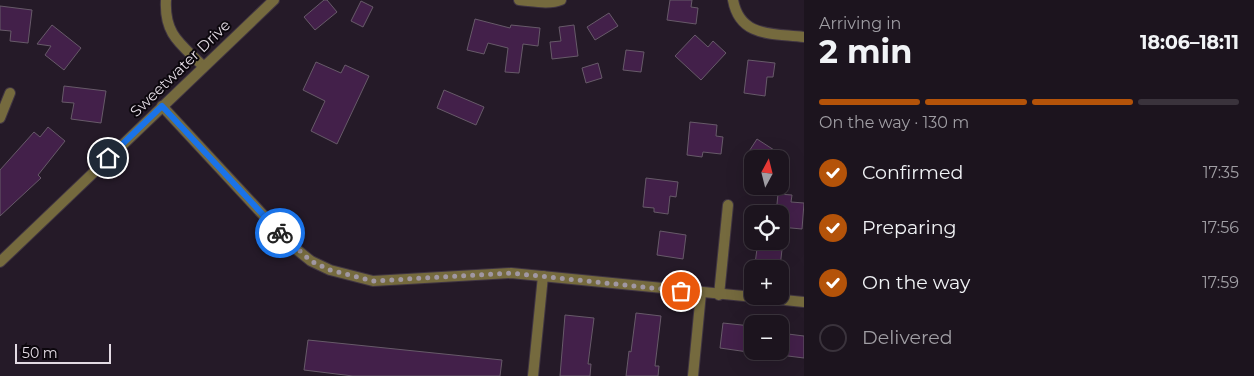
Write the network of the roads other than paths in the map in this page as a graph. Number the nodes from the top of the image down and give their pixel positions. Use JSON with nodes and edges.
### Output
{"nodes":[{"id":1,"x":166,"y":0,"type":"edge"},
{"id":2,"x":274,"y":0,"type":"edge"},
{"id":3,"x":519,"y":0,"type":"edge"},
{"id":4,"x":561,"y":0,"type":"edge"},
{"id":5,"x":732,"y":0,"type":"edge"},
{"id":6,"x":804,"y":37,"type":"edge"},
{"id":7,"x":204,"y":66,"type":"junction"},
{"id":8,"x":10,"y":93,"type":"dead end"},
{"id":9,"x":162,"y":106,"type":"junction"},
{"id":10,"x":0,"y":118,"type":"edge"},
{"id":11,"x":728,"y":205,"type":"dead end"},
{"id":12,"x":0,"y":262,"type":"edge"},
{"id":13,"x":543,"y":276,"type":"junction"},
{"id":14,"x":701,"y":293,"type":"junction"},
{"id":15,"x":719,"y":295,"type":"junction"},
{"id":16,"x":804,"y":302,"type":"edge"},
{"id":17,"x":533,"y":376,"type":"edge"},
{"id":18,"x":693,"y":376,"type":"edge"}],
"edges":[{"from":1,"to":7,"type":"street"},
{"from":2,"to":7,"type":"street","name":"Sweetwater Drive"},
{"from":3,"to":4,"type":"street"},
{"from":5,"to":6,"type":"street"},
{"from":7,"to":9,"type":"street","name":"Sweetwater Drive"},
{"from":8,"to":10,"type":"street"},
{"from":9,"to":12,"type":"street","name":"Sweetwater Drive"},
{"from":9,"to":13,"type":"street"},
{"from":11,"to":15,"type":"street"},
{"from":13,"to":14,"type":"street"},
{"from":13,"to":17,"type":"street"},
{"from":14,"to":15,"type":"street"},
{"from":14,"to":18,"type":"street"},
{"from":15,"to":16,"type":"street"}]}
